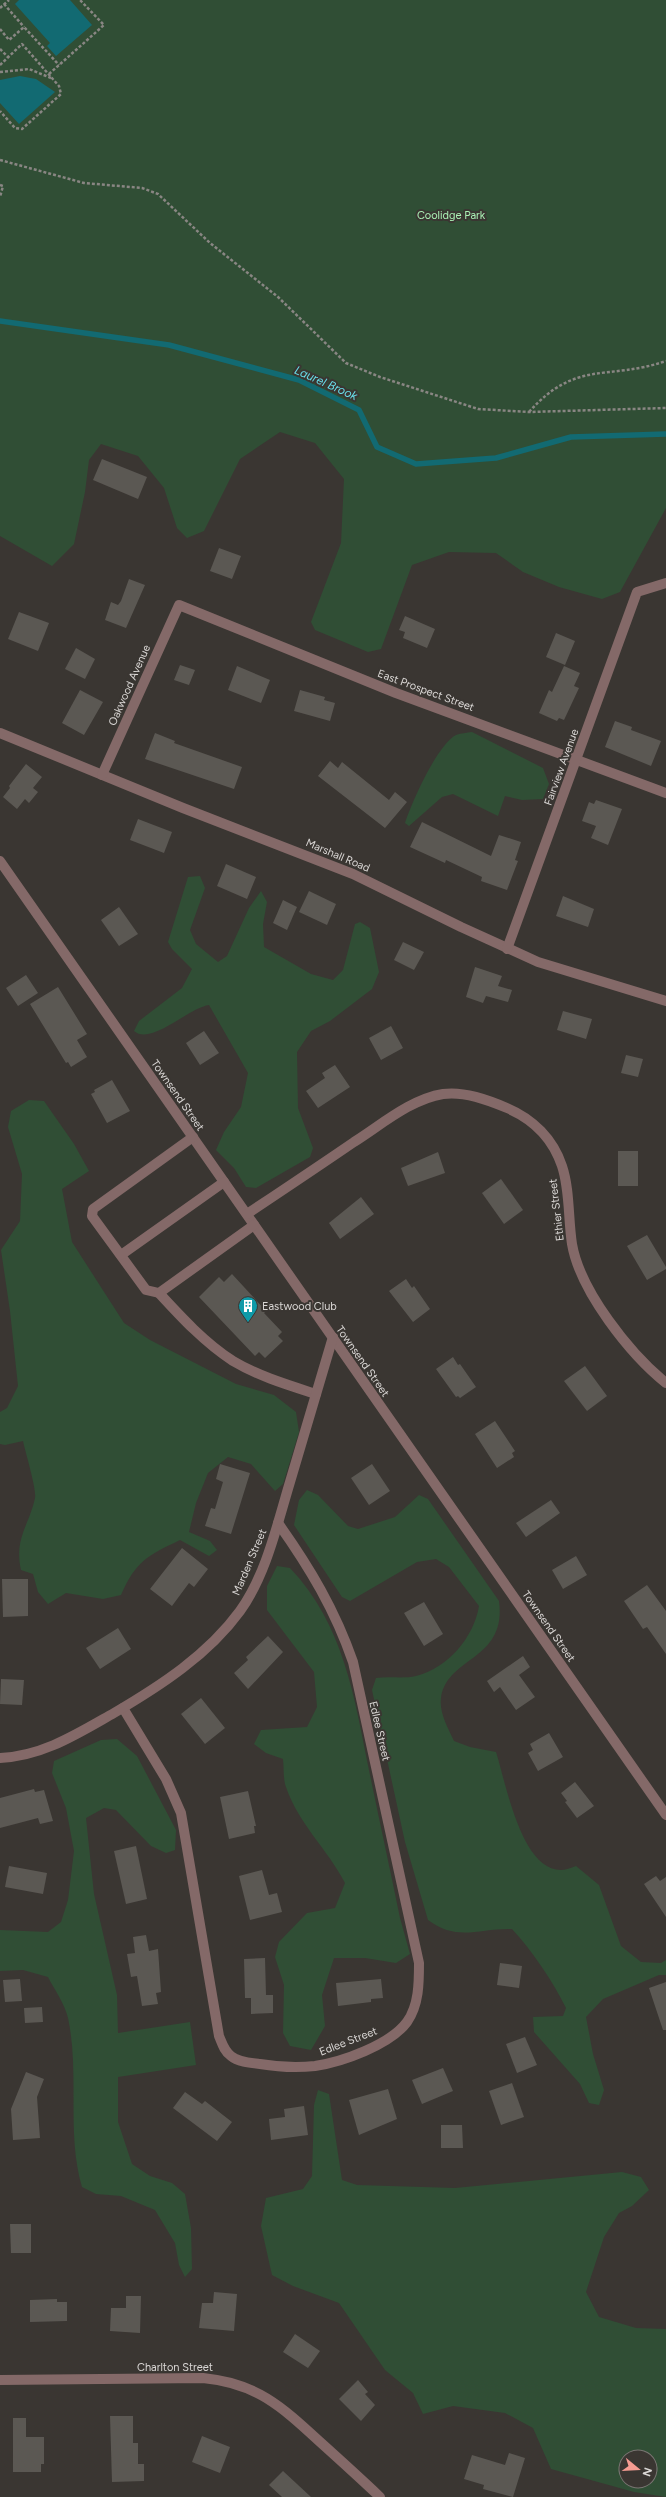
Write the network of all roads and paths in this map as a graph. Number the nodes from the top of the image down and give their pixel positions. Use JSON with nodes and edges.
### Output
{"nodes":[{"id":1,"x":9,"y":0,"type":"edge"},
{"id":2,"x":80,"y":0,"type":"edge"},
{"id":3,"x":4,"y":4,"type":"junction"},
{"id":4,"x":0,"y":8,"type":"edge"},
{"id":5,"x":24,"y":27,"type":"junction"},
{"id":6,"x":0,"y":29,"type":"edge"},
{"id":7,"x":0,"y":49,"type":"edge"},
{"id":8,"x":8,"y":58,"type":"junction"},
{"id":9,"x":0,"y":65,"type":"edge"},
{"id":10,"x":59,"y":65,"type":"junction"},
{"id":11,"x":0,"y":72,"type":"edge"},
{"id":12,"x":49,"y":74,"type":"junction"},
{"id":13,"x":54,"y":80,"type":"junction"},
{"id":14,"x":0,"y":111,"type":"edge"},
{"id":15,"x":0,"y":160,"type":"edge"},
{"id":16,"x":0,"y":185,"type":"edge"},
{"id":17,"x":0,"y":197,"type":"edge"},
{"id":18,"x":666,"y":361,"type":"edge"},
{"id":19,"x":666,"y":408,"type":"edge"},
{"id":20,"x":529,"y":412,"type":"junction"},
{"id":21,"x":666,"y":583,"type":"edge"},
{"id":22,"x":179,"y":605,"type":"joint"},
{"id":23,"x":0,"y":733,"type":"edge"},
{"id":24,"x":576,"y":760,"type":"junction"},
{"id":25,"x":102,"y":776,"type":"junction"},
{"id":26,"x":666,"y":793,"type":"edge"},
{"id":27,"x":0,"y":861,"type":"edge"},
{"id":28,"x":507,"y":949,"type":"junction"},
{"id":29,"x":666,"y":1001,"type":"edge"},
{"id":30,"x":193,"y":1137,"type":"junction"},
{"id":31,"x":224,"y":1182,"type":"junction"},
{"id":32,"x":247,"y":1214,"type":"junction"},
{"id":33,"x":254,"y":1225,"type":"junction"},
{"id":34,"x":121,"y":1254,"type":"junction"},
{"id":35,"x":159,"y":1293,"type":"junction"},
{"id":36,"x":333,"y":1337,"type":"junction"},
{"id":37,"x":666,"y":1383,"type":"edge"},
{"id":38,"x":316,"y":1394,"type":"junction"},
{"id":39,"x":278,"y":1523,"type":"junction"},
{"id":40,"x":123,"y":1708,"type":"junction"},
{"id":41,"x":0,"y":1758,"type":"edge"},
{"id":42,"x":666,"y":1815,"type":"edge"},
{"id":43,"x":0,"y":2380,"type":"edge"},
{"id":44,"x":380,"y":2497,"type":"edge"}],
"edges":[{"from":1,"to":3,"type":"path"},
{"from":2,"to":10,"type":"path"},
{"from":3,"to":4,"type":"path"},
{"from":3,"to":5,"type":"path"},
{"from":5,"to":6,"type":"path"},
{"from":5,"to":10,"type":"path"},
{"from":7,"to":8,"type":"path"},
{"from":8,"to":9,"type":"path"},
{"from":8,"to":12,"type":"path"},
{"from":10,"to":12,"type":"path"},
{"from":11,"to":13,"type":"path"},
{"from":12,"to":13,"type":"path"},
{"from":13,"to":14,"type":"path"},
{"from":15,"to":20,"type":"path"},
{"from":16,"to":17,"type":"path"},
{"from":18,"to":20,"type":"path"},
{"from":19,"to":20,"type":"path"},
{"from":21,"to":24,"type":"street","name":"Fairview Avenue"},
{"from":22,"to":24,"type":"street","name":"East Prospect Street"},
{"from":22,"to":25,"type":"street","name":"Oakwood Avenue"},
{"from":23,"to":25,"type":"street","name":"Marshall Road"},
{"from":24,"to":26,"type":"street","name":"East Prospect Street"},
{"from":24,"to":28,"type":"street","name":"Fairview Avenue"},
{"from":25,"to":28,"type":"street","name":"Marshall Road"},
{"from":27,"to":30,"type":"street","name":"Townsend Street"},
{"from":28,"to":29,"type":"street","name":"Marshall Road"},
{"from":30,"to":31,"type":"street","name":"Townsend Street"},
{"from":30,"to":34,"type":"street"},
{"from":31,"to":32,"type":"street","name":"Townsend Street"},
{"from":31,"to":34,"type":"street"},
{"from":32,"to":33,"type":"street","name":"Townsend Street"},
{"from":32,"to":37,"type":"street","name":"Ethier Street"},
{"from":33,"to":35,"type":"street"},
{"from":33,"to":36,"type":"street","name":"Townsend Street"},
{"from":34,"to":35,"type":"street"},
{"from":35,"to":38,"type":"street"},
{"from":36,"to":38,"type":"street","name":"Marden Street"},
{"from":36,"to":42,"type":"street","name":"Townsend Street"},
{"from":38,"to":39,"type":"street","name":"Marden Street"},
{"from":39,"to":40,"type":"street","name":"Marden Street"},
{"from":39,"to":40,"type":"street","name":"Edlee Street"},
{"from":40,"to":41,"type":"street","name":"Marden Street"},
{"from":43,"to":44,"type":"street","name":"Charlton Street"}]}
